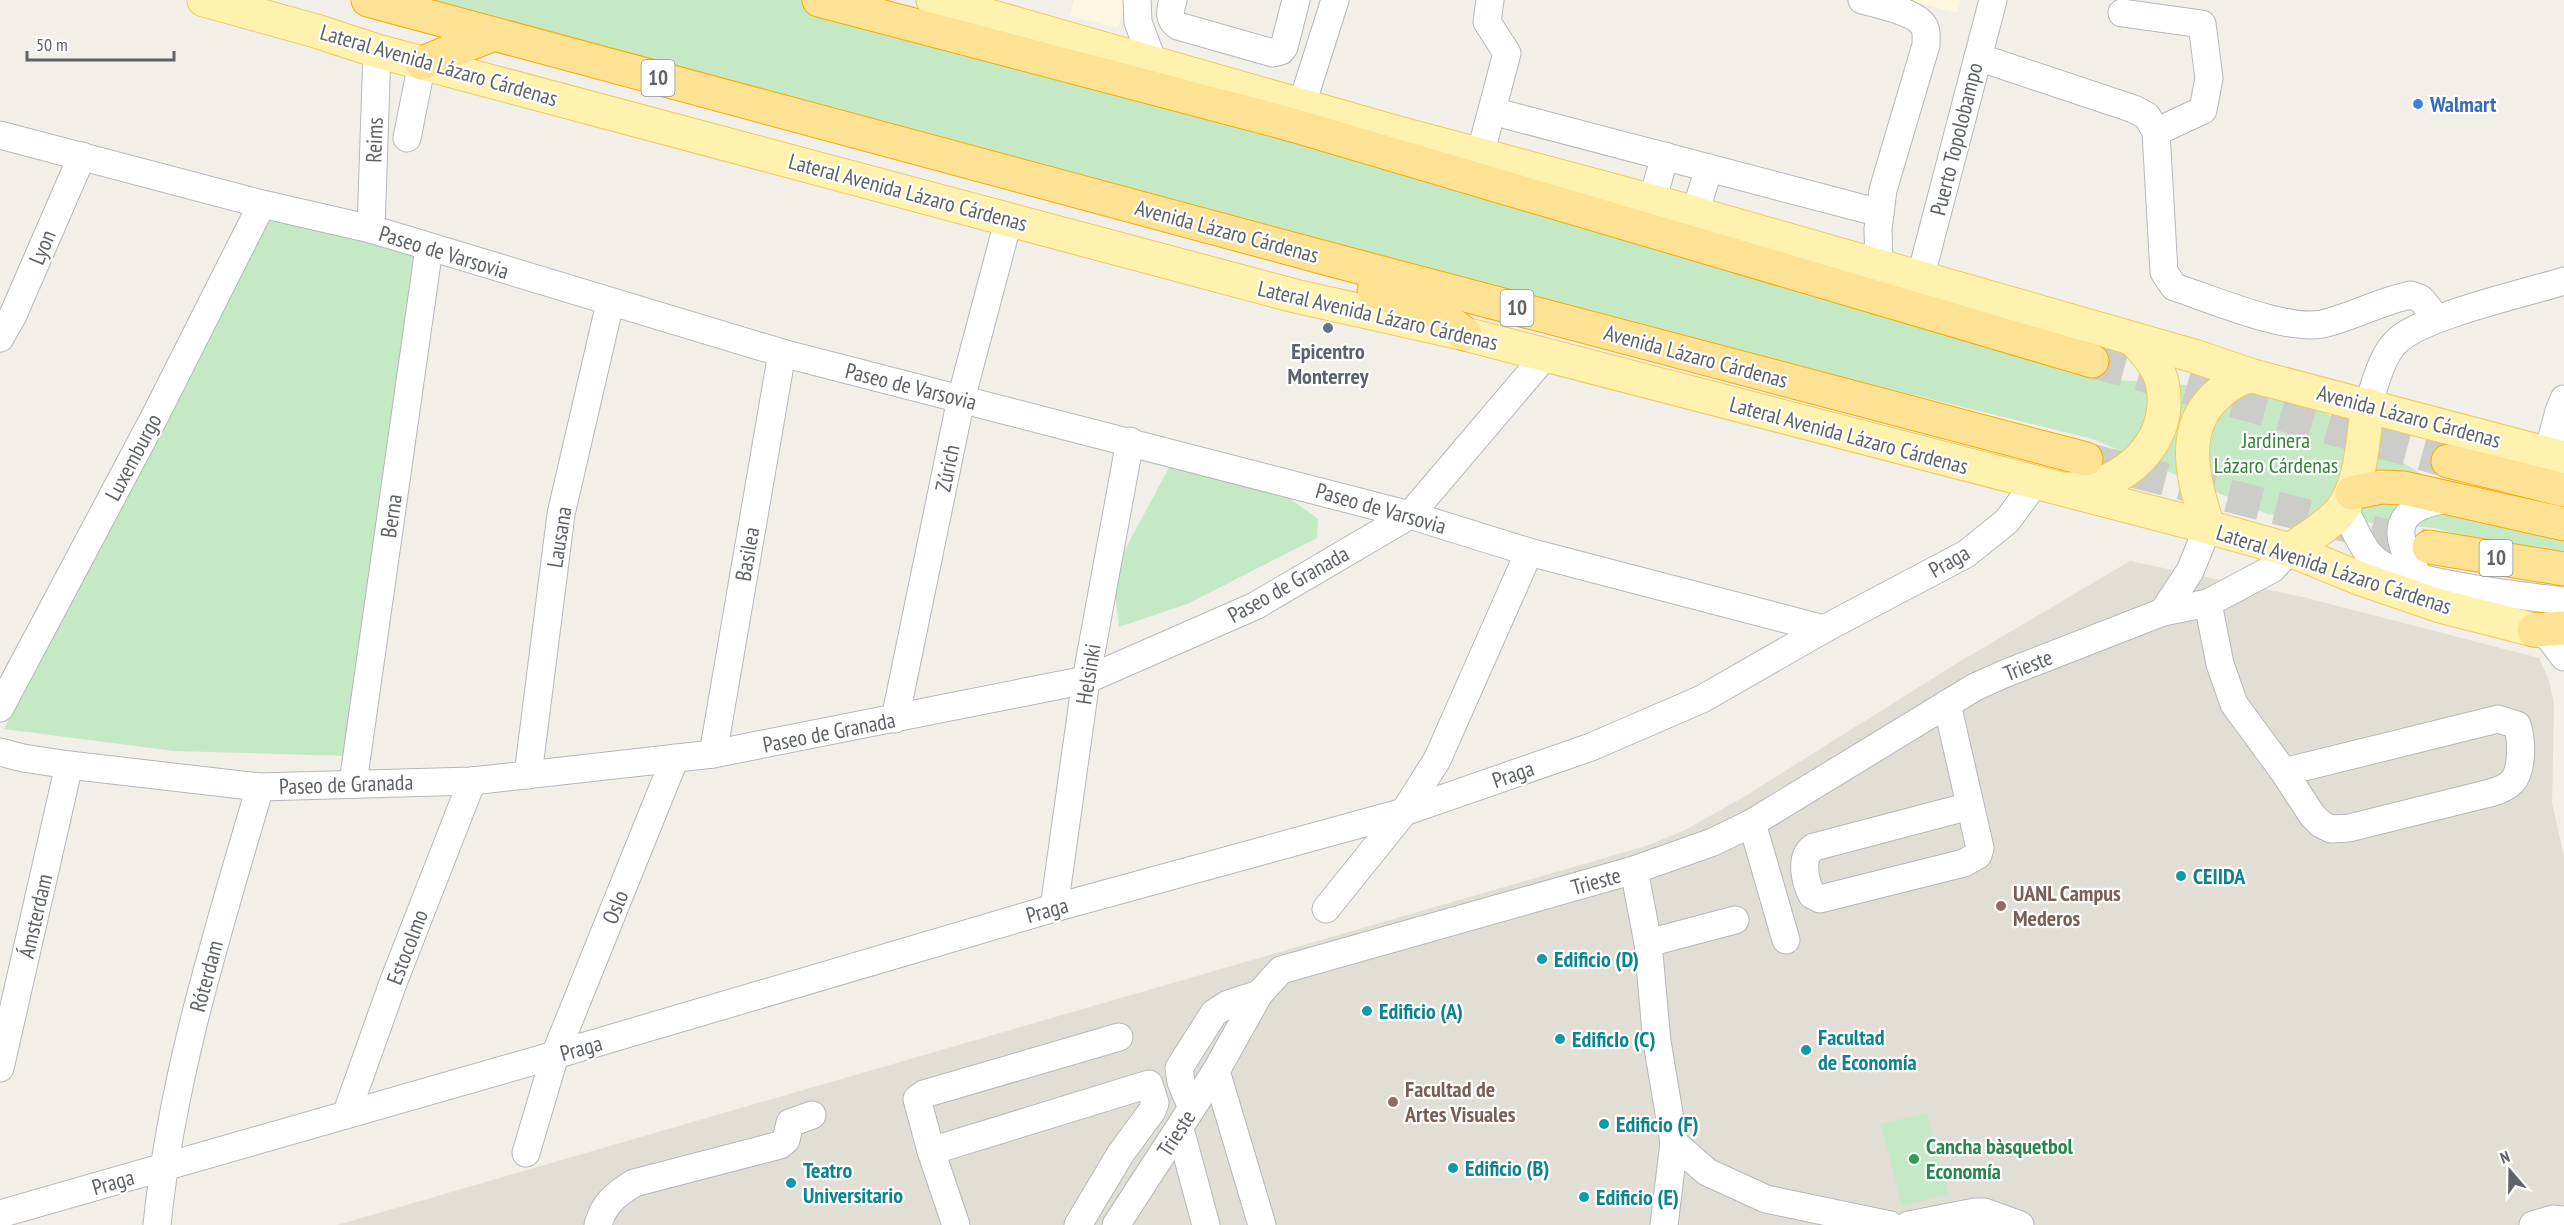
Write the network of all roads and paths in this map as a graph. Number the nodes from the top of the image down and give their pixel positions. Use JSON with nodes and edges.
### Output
{"nodes":[{"id":1,"x":204,"y":0,"type":"edge"},
{"id":2,"x":368,"y":0,"type":"edge"},
{"id":3,"x":819,"y":0,"type":"edge"},
{"id":4,"x":933,"y":0,"type":"edge"},
{"id":5,"x":1137,"y":0,"type":"edge"},
{"id":6,"x":1173,"y":0,"type":"edge"},
{"id":7,"x":1296,"y":0,"type":"edge"},
{"id":8,"x":1335,"y":0,"type":"edge"},
{"id":9,"x":1490,"y":0,"type":"edge"},
{"id":10,"x":1862,"y":0,"type":"edge"},
{"id":11,"x":1993,"y":0,"type":"edge"},
{"id":12,"x":1000,"y":9,"type":"edge"},
{"id":13,"x":2122,"y":13,"type":"dead end"},
{"id":14,"x":494,"y":34,"type":"junction"},
{"id":15,"x":1230,"y":41,"type":"junction"},
{"id":16,"x":377,"y":51,"type":"junction"},
{"id":17,"x":1978,"y":57,"type":"junction"},
{"id":18,"x":1046,"y":61,"type":"junction"},
{"id":19,"x":1154,"y":62,"type":"junction"},
{"id":20,"x":422,"y":63,"type":"junction"},
{"id":21,"x":1187,"y":71,"type":"junction"},
{"id":22,"x":1314,"y":108,"type":"junction"},
{"id":23,"x":1492,"y":111,"type":"junction"},
{"id":24,"x":2156,"y":132,"type":"junction"},
{"id":25,"x":0,"y":135,"type":"edge"},
{"id":26,"x":407,"y":138,"type":"dead end"},
{"id":27,"x":1480,"y":155,"type":"junction"},
{"id":28,"x":82,"y":156,"type":"junction"},
{"id":29,"x":1665,"y":156,"type":"junction"},
{"id":30,"x":1709,"y":168,"type":"junction"},
{"id":31,"x":1652,"y":201,"type":"junction"},
{"id":32,"x":261,"y":204,"type":"junction"},
{"id":33,"x":1695,"y":213,"type":"junction"},
{"id":34,"x":1880,"y":213,"type":"junction"},
{"id":35,"x":1009,"y":219,"type":"junction"},
{"id":36,"x":371,"y":229,"type":"junction"},
{"id":37,"x":429,"y":248,"type":"junction"},
{"id":38,"x":1329,"y":258,"type":"junction"},
{"id":39,"x":1879,"y":267,"type":"junction"},
{"id":40,"x":1920,"y":279,"type":"junction"},
{"id":41,"x":2564,"y":281,"type":"edge"},
{"id":42,"x":610,"y":303,"type":"junction"},
{"id":43,"x":2437,"y":319,"type":"junction"},
{"id":44,"x":1466,"y":334,"type":"junction"},
{"id":45,"x":0,"y":338,"type":"edge"},
{"id":46,"x":2134,"y":340,"type":"junction"},
{"id":47,"x":782,"y":353,"type":"junction"},
{"id":48,"x":1545,"y":356,"type":"junction"},
{"id":49,"x":2092,"y":361,"type":"tunnel mouth"},
{"id":50,"x":2253,"y":376,"type":"junction"},
{"id":51,"x":961,"y":399,"type":"junction"},
{"id":52,"x":2564,"y":399,"type":"edge"},
{"id":53,"x":2368,"y":405,"type":"junction"},
{"id":54,"x":1130,"y":441,"type":"junction"},
{"id":55,"x":2556,"y":456,"type":"edge"},
{"id":56,"x":2086,"y":459,"type":"tunnel mouth"},
{"id":57,"x":2448,"y":461,"type":"tunnel mouth"},
{"id":58,"x":2046,"y":486,"type":"junction"},
{"id":59,"x":2564,"y":490,"type":"edge"},
{"id":60,"x":2448,"y":499,"type":"junction"},
{"id":61,"x":2347,"y":500,"type":"junction"},
{"id":62,"x":1410,"y":515,"type":"junction"},
{"id":63,"x":2564,"y":524,"type":"edge"},
{"id":64,"x":2208,"y":527,"type":"junction"},
{"id":65,"x":2290,"y":550,"type":"junction"},
{"id":66,"x":1529,"y":552,"type":"junction"},
{"id":67,"x":2424,"y":562,"type":"junction"},
{"id":68,"x":2564,"y":568,"type":"edge"},
{"id":69,"x":2564,"y":601,"type":"edge"},
{"id":70,"x":2208,"y":603,"type":"junction"},
{"id":71,"x":2163,"y":612,"type":"junction"},
{"id":72,"x":1824,"y":629,"type":"junction"},
{"id":73,"x":2553,"y":638,"type":"edge"},
{"id":74,"x":1086,"y":680,"type":"junction"},
{"id":75,"x":1947,"y":704,"type":"junction"},
{"id":76,"x":0,"y":708,"type":"edge"},
{"id":77,"x":895,"y":719,"type":"junction"},
{"id":78,"x":713,"y":754,"type":"junction"},
{"id":79,"x":12,"y":755,"type":"edge"},
{"id":80,"x":675,"y":758,"type":"junction"},
{"id":81,"x":69,"y":765,"type":"junction"},
{"id":82,"x":2284,"y":772,"type":"junction"},
{"id":83,"x":0,"y":775,"type":"edge"},
{"id":84,"x":528,"y":776,"type":"junction"},
{"id":85,"x":472,"y":781,"type":"junction"},
{"id":86,"x":353,"y":783,"type":"junction"},
{"id":87,"x":260,"y":787,"type":"junction"},
{"id":88,"x":1970,"y":806,"type":"junction"},
{"id":89,"x":1404,"y":812,"type":"junction"},
{"id":90,"x":1752,"y":823,"type":"junction"},
{"id":91,"x":1634,"y":870,"type":"junction"},
{"id":92,"x":1054,"y":908,"type":"junction"},
{"id":93,"x":1326,"y":909,"type":"dead end"},
{"id":94,"x":1736,"y":920,"type":"dead end"},
{"id":95,"x":1786,"y":940,"type":"dead end"},
{"id":96,"x":1648,"y":943,"type":"junction"},
{"id":97,"x":1259,"y":994,"type":"junction"},
{"id":98,"x":1119,"y":1036,"type":"dead end"},
{"id":99,"x":555,"y":1055,"type":"junction"},
{"id":100,"x":0,"y":1068,"type":"edge"},
{"id":101,"x":1216,"y":1071,"type":"junction"},
{"id":102,"x":812,"y":1114,"type":"dead end"},
{"id":103,"x":346,"y":1115,"type":"junction"},
{"id":104,"x":1186,"y":1119,"type":"junction"},
{"id":105,"x":1674,"y":1143,"type":"junction"},
{"id":106,"x":931,"y":1151,"type":"junction"},
{"id":107,"x":526,"y":1153,"type":"dead end"},
{"id":108,"x":1121,"y":1153,"type":"junction"},
{"id":109,"x":1158,"y":1160,"type":"junction"},
{"id":110,"x":163,"y":1167,"type":"junction"},
{"id":111,"x":0,"y":1214,"type":"edge"},
{"id":112,"x":1126,"y":1219,"type":"edge"},
{"id":113,"x":2564,"y":1220,"type":"edge"},
{"id":114,"x":157,"y":1225,"type":"edge"},
{"id":115,"x":598,"y":1225,"type":"edge"},
{"id":116,"x":956,"y":1225,"type":"edge"},
{"id":117,"x":1078,"y":1225,"type":"edge"},
{"id":118,"x":1206,"y":1225,"type":"edge"},
{"id":119,"x":1262,"y":1225,"type":"edge"},
{"id":120,"x":1664,"y":1225,"type":"edge"},
{"id":121,"x":1890,"y":1225,"type":"edge"},
{"id":122,"x":1909,"y":1225,"type":"edge"},
{"id":123,"x":2020,"y":1225,"type":"edge"},
{"id":124,"x":2533,"y":1225,"type":"edge"}],
"edges":[{"from":1,"to":16,"type":"main road","name":"Lateral Avenida Lázaro Cárdenas"},
{"from":2,"to":14,"type":"highway","name":"Avenida Lázaro Cárdenas","number":"10"},
{"from":3,"to":18,"type":"highway"},
{"from":4,"to":12,"type":"main road"},
{"from":5,"to":19,"type":"street"},
{"from":6,"to":15,"type":"street"},
{"from":7,"to":15,"type":"street"},
{"from":8,"to":22,"type":"street"},
{"from":9,"to":23,"type":"street"},
{"from":10,"to":34,"type":"street"},
{"from":11,"to":17,"type":"street","name":"Puerto Topolobampo"},
{"from":12,"to":19,"type":"main road"},
{"from":13,"to":24,"type":"street"},
{"from":14,"to":20,"type":"highway"},
{"from":14,"to":38,"type":"highway","name":"Avenida Lázaro Cárdenas","number":"10"},
{"from":15,"to":21,"type":"street"},
{"from":16,"to":20,"type":"main road","name":"Lateral Avenida Lázaro Cárdenas"},
{"from":16,"to":36,"type":"street","name":"Reims"},
{"from":17,"to":24,"type":"street"},
{"from":17,"to":40,"type":"street","name":"Puerto Topolobampo"},
{"from":18,"to":22,"type":"highway"},
{"from":18,"to":49,"type":"highway"},
{"from":19,"to":21,"type":"main road"},
{"from":20,"to":26,"type":"street"},
{"from":20,"to":35,"type":"main road","name":"Lateral Avenida Lázaro Cárdenas"},
{"from":21,"to":22,"type":"main road"},
{"from":22,"to":27,"type":"main road"},
{"from":23,"to":27,"type":"street"},
{"from":23,"to":29,"type":"street"},
{"from":24,"to":43,"type":"street"},
{"from":25,"to":28,"type":"street","name":"Paseo de Varsovia"},
{"from":27,"to":31,"type":"main road"},
{"from":28,"to":32,"type":"street","name":"Paseo de Varsovia"},
{"from":28,"to":45,"type":"street","name":"Lyon"},
{"from":29,"to":30,"type":"street"},
{"from":29,"to":31,"type":"street"},
{"from":30,"to":33,"type":"street"},
{"from":30,"to":34,"type":"street"},
{"from":31,"to":33,"type":"main road"},
{"from":32,"to":36,"type":"street","name":"Paseo de Varsovia"},
{"from":32,"to":76,"type":"street","name":"Luxemburgo"},
{"from":33,"to":39,"type":"main road"},
{"from":34,"to":39,"type":"street"},
{"from":35,"to":44,"type":"main road","name":"Lateral Avenida Lázaro Cárdenas"},
{"from":35,"to":51,"type":"street","name":"Zúrich"},
{"from":36,"to":37,"type":"street","name":"Paseo de Varsovia"},
{"from":37,"to":42,"type":"street","name":"Paseo de Varsovia"},
{"from":37,"to":86,"type":"street","name":"Berna"},
{"from":38,"to":44,"type":"highway"},
{"from":38,"to":56,"type":"highway","name":"Avenida Lázaro Cárdenas","number":"10"},
{"from":39,"to":40,"type":"main road"},
{"from":40,"to":46,"type":"main road"},
{"from":41,"to":43,"type":"street"},
{"from":42,"to":47,"type":"street","name":"Paseo de Varsovia"},
{"from":42,"to":84,"type":"street","name":"Lausana"},
{"from":43,"to":53,"type":"street"},
{"from":44,"to":48,"type":"main road","name":"Lateral Avenida Lázaro Cárdenas"},
{"from":46,"to":50,"type":"main road"},
{"from":46,"to":58,"type":"main road"},
{"from":47,"to":51,"type":"street","name":"Paseo de Varsovia"},
{"from":47,"to":78,"type":"street","name":"Basilea"},
{"from":48,"to":58,"type":"main road","name":"Lateral Avenida Lázaro Cárdenas"},
{"from":48,"to":62,"type":"street","name":"Paseo de Granada"},
{"from":50,"to":53,"type":"main road","name":"Avenida Lázaro Cárdenas"},
{"from":50,"to":64,"type":"main road"},
{"from":51,"to":54,"type":"street","name":"Paseo de Varsovia"},
{"from":51,"to":77,"type":"street","name":"Zúrich"},
{"from":52,"to":55,"type":"street"},
{"from":53,"to":55,"type":"main road","name":"Avenida Lázaro Cárdenas"},
{"from":53,"to":61,"type":"main road"},
{"from":54,"to":62,"type":"street","name":"Paseo de Varsovia"},
{"from":54,"to":74,"type":"street","name":"Helsinki"},
{"from":57,"to":59,"type":"highway","name":"Avenida Lázaro Cárdenas"},
{"from":58,"to":64,"type":"main road","name":"Lateral Avenida Lázaro Cárdenas"},
{"from":58,"to":72,"type":"street","name":"Praga"},
{"from":60,"to":61,"type":"highway"},
{"from":60,"to":63,"type":"highway"},
{"from":60,"to":67,"type":"street"},
{"from":61,"to":65,"type":"main road"},
{"from":61,"to":67,"type":"street"},
{"from":62,"to":66,"type":"street","name":"Paseo de Varsovia"},
{"from":62,"to":74,"type":"street","name":"Paseo de Granada"},
{"from":64,"to":65,"type":"main road","name":"Lateral Avenida Lázaro Cárdenas"},
{"from":64,"to":71,"type":"street"},
{"from":65,"to":70,"type":"street","name":"Trieste"},
{"from":65,"to":73,"type":"main road","name":"Lateral Avenida Lázaro Cárdenas"},
{"from":66,"to":72,"type":"street","name":"Paseo de Varsovia"},
{"from":66,"to":89,"type":"street"},
{"from":67,"to":68,"type":"highway","number":"10"},
{"from":67,"to":69,"type":"street"},
{"from":70,"to":71,"type":"street","name":"Trieste"},
{"from":70,"to":82,"type":"street"},
{"from":71,"to":75,"type":"street","name":"Trieste"},
{"from":72,"to":89,"type":"street","name":"Praga"},
{"from":74,"to":77,"type":"street","name":"Paseo de Granada"},
{"from":74,"to":92,"type":"street","name":"Helsinki"},
{"from":75,"to":88,"type":"street"},
{"from":75,"to":90,"type":"street","name":"Trieste"},
{"from":77,"to":78,"type":"street","name":"Paseo de Granada"},
{"from":78,"to":80,"type":"street","name":"Paseo de Granada"},
{"from":79,"to":81,"type":"street","name":"Paseo de Granada"},
{"from":79,"to":83,"type":"street"},
{"from":80,"to":84,"type":"street","name":"Paseo de Granada"},
{"from":80,"to":99,"type":"street","name":"Oslo"},
{"from":81,"to":87,"type":"street","name":"Paseo de Granada"},
{"from":81,"to":100,"type":"street","name":"Ámsterdam"},
{"from":82,"to":82,"type":"street"},
{"from":84,"to":85,"type":"street","name":"Paseo de Granada"},
{"from":85,"to":86,"type":"street","name":"Paseo de Granada"},
{"from":85,"to":103,"type":"street","name":"Estocolmo"},
{"from":86,"to":87,"type":"street","name":"Paseo de Granada"},
{"from":87,"to":110,"type":"street","name":"Róterdam"},
{"from":88,"to":88,"type":"street"},
{"from":89,"to":92,"type":"street","name":"Praga"},
{"from":89,"to":93,"type":"street"},
{"from":90,"to":91,"type":"street","name":"Trieste"},
{"from":90,"to":95,"type":"street"},
{"from":91,"to":96,"type":"street"},
{"from":91,"to":97,"type":"street","name":"Trieste"},
{"from":92,"to":99,"type":"street","name":"Praga"},
{"from":94,"to":96,"type":"street"},
{"from":96,"to":105,"type":"street"},
{"from":97,"to":101,"type":"street","name":"Trieste"},
{"from":97,"to":104,"type":"street"},
{"from":98,"to":106,"type":"street"},
{"from":99,"to":103,"type":"street","name":"Praga"},
{"from":99,"to":107,"type":"street","name":"Oslo"},
{"from":101,"to":104,"type":"street","name":"Trieste"},
{"from":101,"to":119,"type":"street"},
{"from":102,"to":115,"type":"street"},
{"from":103,"to":110,"type":"street","name":"Praga"},
{"from":104,"to":109,"type":"street","name":"Trieste"},
{"from":104,"to":118,"type":"street"},
{"from":105,"to":120,"type":"street"},
{"from":105,"to":121,"type":"street"},
{"from":106,"to":108,"type":"street"},
{"from":106,"to":116,"type":"street"},
{"from":108,"to":109,"type":"street"},
{"from":108,"to":117,"type":"street"},
{"from":109,"to":112,"type":"street","name":"Trieste"},
{"from":110,"to":111,"type":"street","name":"Praga"},
{"from":110,"to":114,"type":"street","name":"Róterdam"},
{"from":113,"to":124,"type":"street"},
{"from":122,"to":123,"type":"street"}]}
